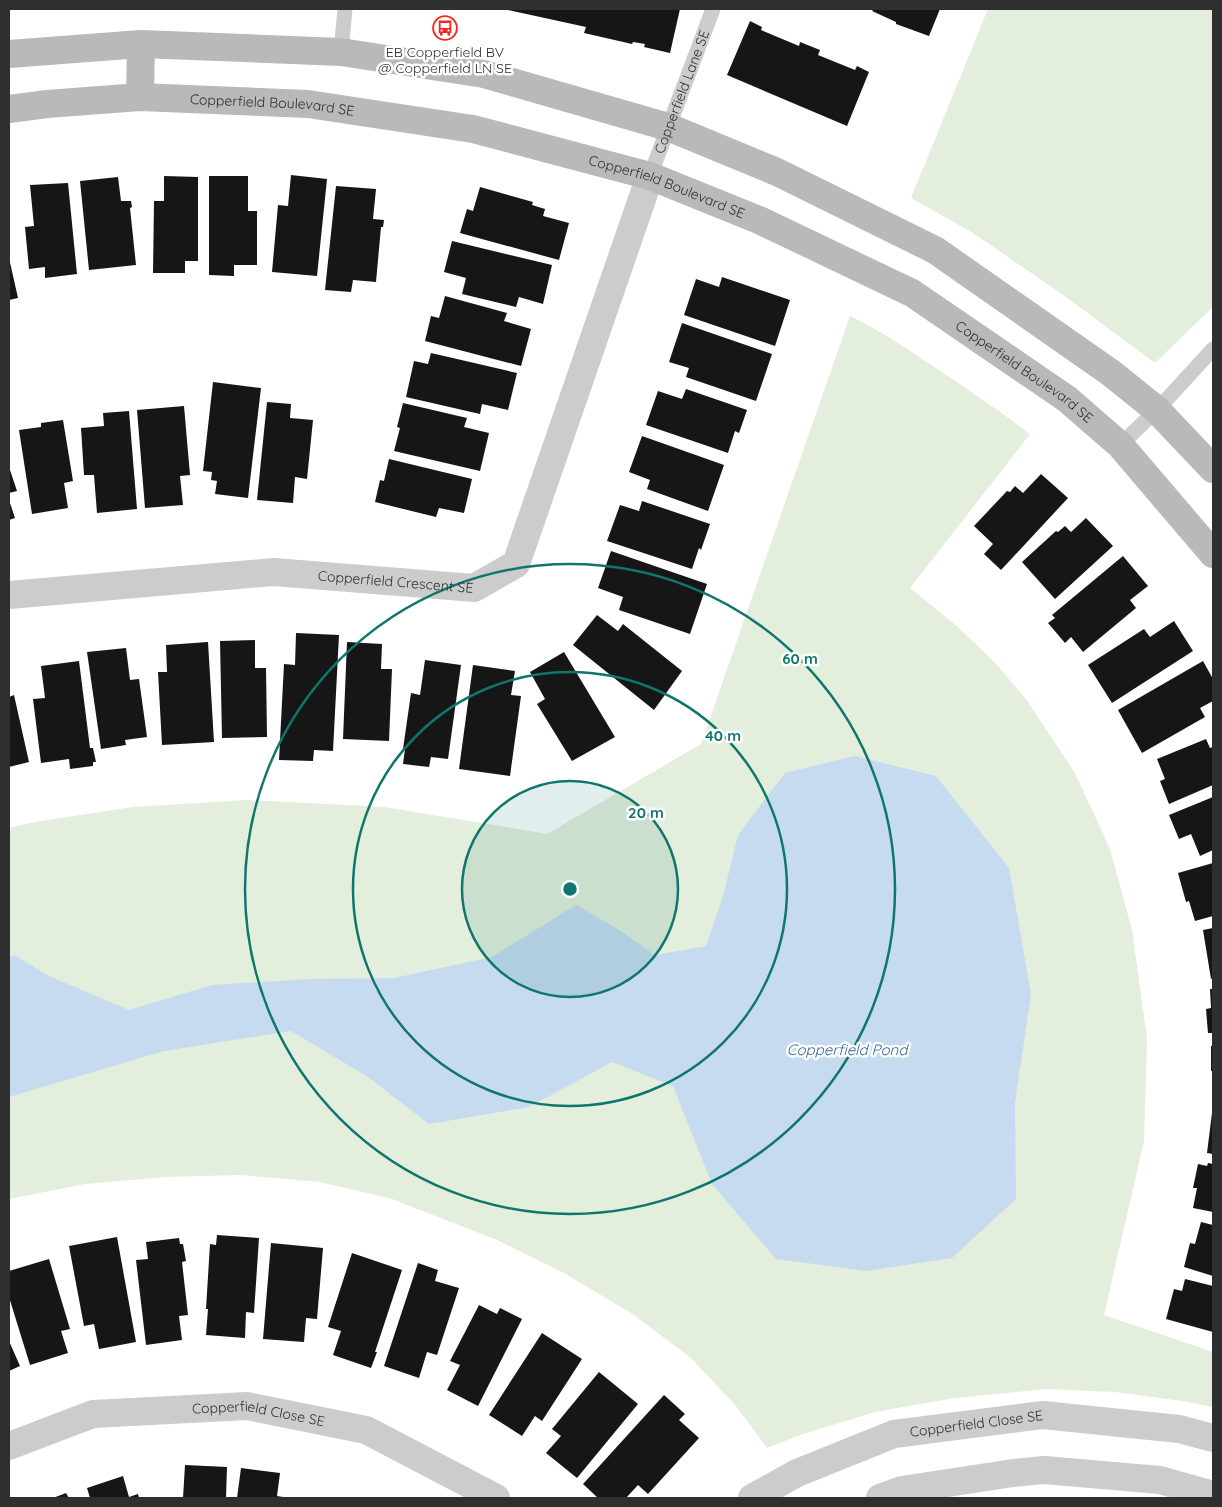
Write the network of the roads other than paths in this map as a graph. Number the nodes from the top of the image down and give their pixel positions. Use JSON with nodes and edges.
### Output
{"nodes":[{"id":1,"x":345,"y":9,"type":"edge"},
{"id":2,"x":714,"y":9,"type":"edge"},
{"id":3,"x":141,"y":44,"type":"junction"},
{"id":4,"x":341,"y":52,"type":"junction"},
{"id":5,"x":9,"y":54,"type":"edge"},
{"id":6,"x":140,"y":97,"type":"junction"},
{"id":7,"x":9,"y":109,"type":"edge"},
{"id":8,"x":668,"y":127,"type":"junction"},
{"id":9,"x":650,"y":176,"type":"junction"},
{"id":10,"x":1213,"y":349,"type":"edge"},
{"id":11,"x":1157,"y":410,"type":"junction"},
{"id":12,"x":1120,"y":445,"type":"junction"},
{"id":13,"x":1213,"y":469,"type":"edge"},
{"id":14,"x":1213,"y":554,"type":"edge"},
{"id":15,"x":9,"y":595,"type":"edge"},
{"id":16,"x":1213,"y":1438,"type":"edge"},
{"id":17,"x":9,"y":1446,"type":"edge"},
{"id":18,"x":1213,"y":1495,"type":"edge"},
{"id":19,"x":496,"y":1498,"type":"edge"},
{"id":20,"x":752,"y":1498,"type":"edge"},
{"id":21,"x":880,"y":1498,"type":"edge"}],
"edges":[{"from":1,"to":4,"type":"lane"},
{"from":2,"to":8,"type":"lane","name":"Copperfield Lane SE"},
{"from":3,"to":4,"type":"street"},
{"from":3,"to":5,"type":"street"},
{"from":3,"to":6,"type":"street"},
{"from":4,"to":8,"type":"street"},
{"from":6,"to":7,"type":"street","name":"Copperfield Boulevard SE"},
{"from":6,"to":9,"type":"street","name":"Copperfield Boulevard SE"},
{"from":8,"to":9,"type":"lane","name":"Copperfield Lane SE"},
{"from":8,"to":11,"type":"street"},
{"from":9,"to":12,"type":"street","name":"Copperfield Boulevard SE"},
{"from":9,"to":15,"type":"street","name":"Copperfield Crescent SE"},
{"from":10,"to":11,"type":"lane"},
{"from":11,"to":12,"type":"lane"},
{"from":11,"to":13,"type":"street"},
{"from":12,"to":14,"type":"street","name":"Copperfield Boulevard SE"},
{"from":16,"to":20,"type":"street","name":"Copperfield Close SE"},
{"from":17,"to":19,"type":"street","name":"Copperfield Close SE"},
{"from":18,"to":21,"type":"street"}]}
